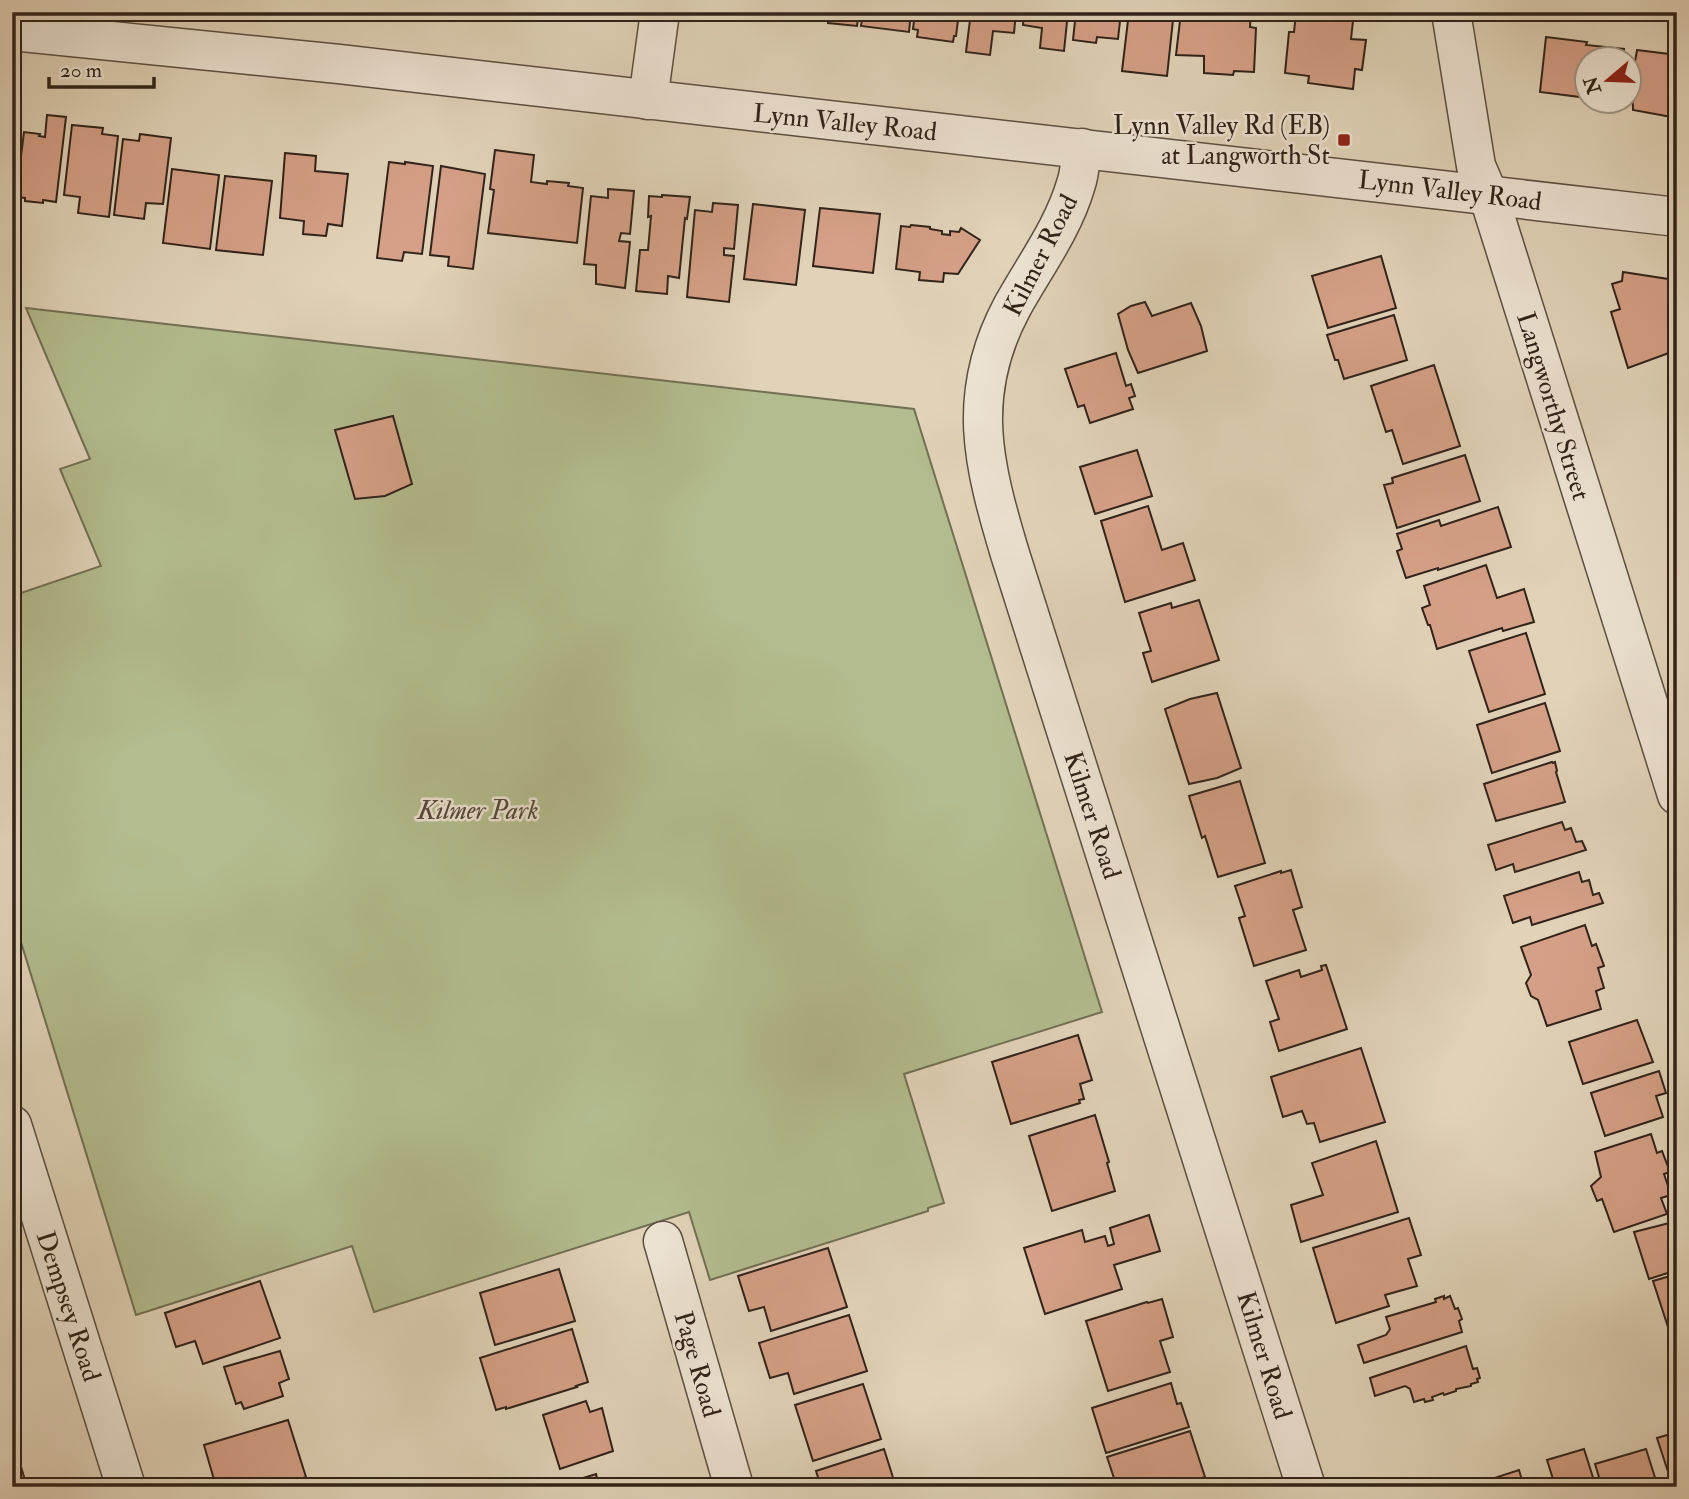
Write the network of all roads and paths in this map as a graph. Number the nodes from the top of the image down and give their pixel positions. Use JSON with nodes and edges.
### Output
{"nodes":[{"id":1,"x":660,"y":12,"type":"edge"},
{"id":2,"x":1451,"y":12,"type":"edge"},
{"id":3,"x":12,"y":31,"type":"edge"},
{"id":4,"x":648,"y":100,"type":"junction"},
{"id":5,"x":1082,"y":148,"type":"junction"},
{"id":6,"x":1488,"y":194,"type":"junction"},
{"id":7,"x":1677,"y":217,"type":"edge"},
{"id":8,"x":1677,"y":795,"type":"edge"},
{"id":9,"x":12,"y":1125,"type":"edge"},
{"id":10,"x":663,"y":1241,"type":"dead end"},
{"id":11,"x":126,"y":1487,"type":"edge"},
{"id":12,"x":734,"y":1487,"type":"edge"},
{"id":13,"x":1306,"y":1487,"type":"edge"}],
"edges":[{"from":1,"to":4,"type":"street"},
{"from":2,"to":6,"type":"street","name":"Langworthy Street"},
{"from":3,"to":4,"type":"street","name":"Lynn Valley Road"},
{"from":4,"to":5,"type":"street","name":"Lynn Valley Road"},
{"from":5,"to":6,"type":"street","name":"Lynn Valley Road"},
{"from":5,"to":13,"type":"street","name":"Kilmer Road"},
{"from":6,"to":7,"type":"street","name":"Lynn Valley Road"},
{"from":6,"to":8,"type":"street","name":"Langworthy Street"},
{"from":9,"to":11,"type":"street","name":"Dempsey Road"},
{"from":10,"to":12,"type":"street","name":"Page Road"}]}
